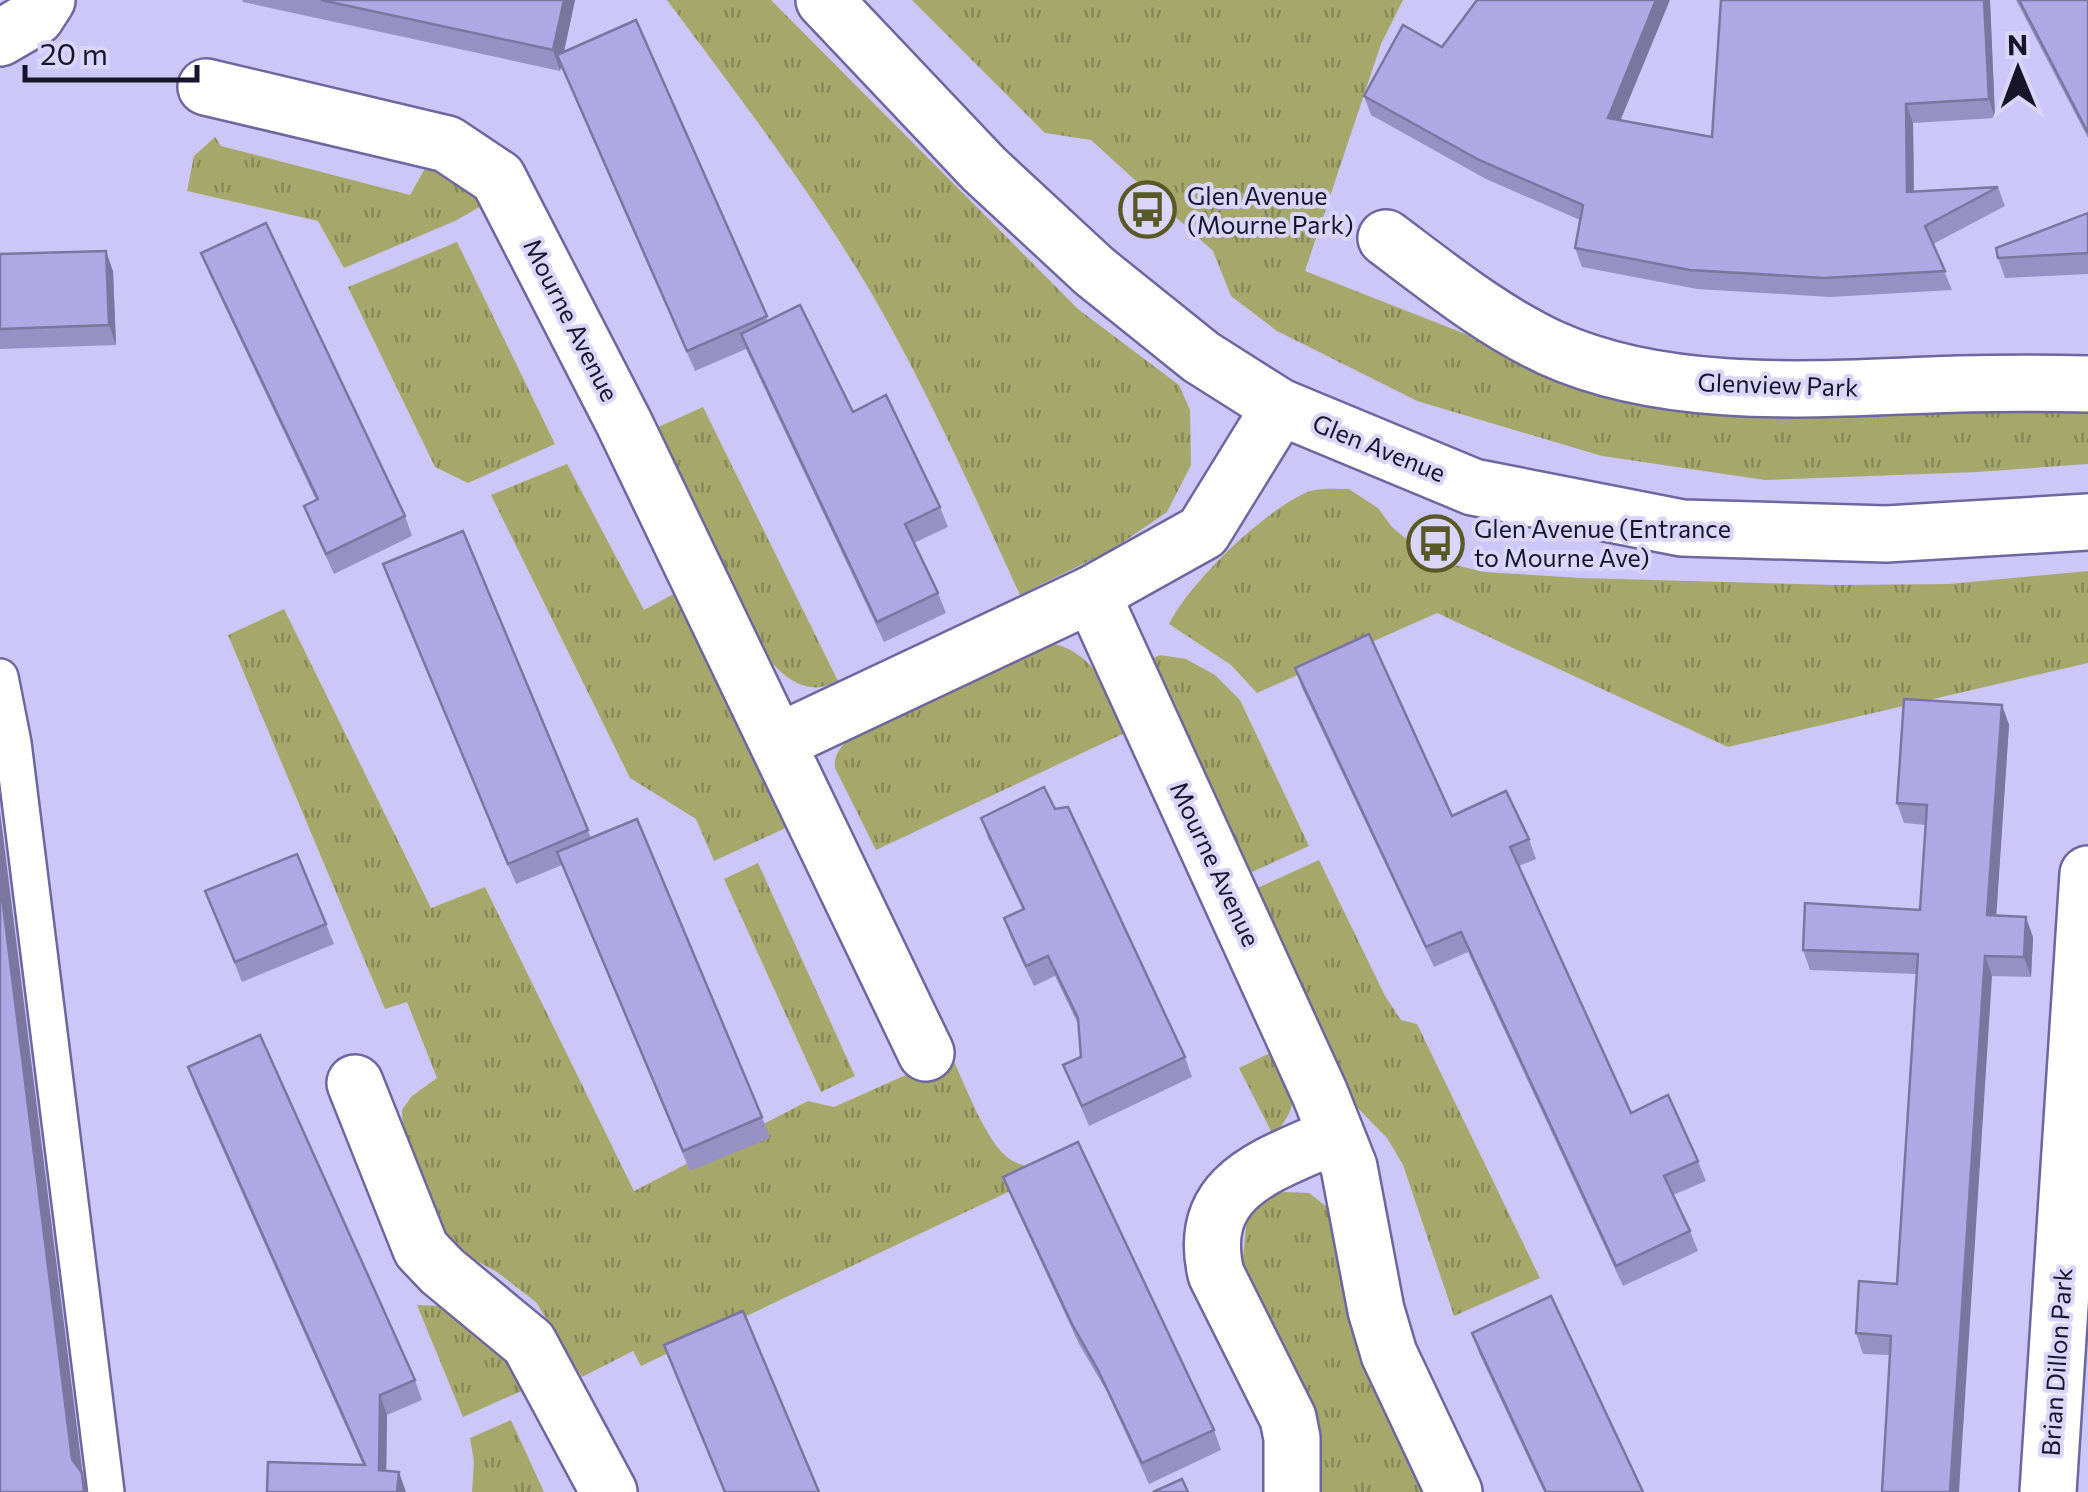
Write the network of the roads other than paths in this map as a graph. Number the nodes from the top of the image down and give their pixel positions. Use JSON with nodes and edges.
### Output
{"nodes":[{"id":1,"x":47,"y":0,"type":"edge"},
{"id":2,"x":824,"y":0,"type":"edge"},
{"id":3,"x":0,"y":38,"type":"edge"},
{"id":4,"x":206,"y":87,"type":"dead end"},
{"id":5,"x":1386,"y":238,"type":"dead end"},
{"id":6,"x":2088,"y":384,"type":"edge"},
{"id":7,"x":1280,"y":408,"type":"junction"},
{"id":8,"x":2088,"y":522,"type":"edge"},
{"id":9,"x":1092,"y":594,"type":"junction"},
{"id":10,"x":0,"y":677,"type":"edge"},
{"id":11,"x":778,"y":742,"type":"junction"},
{"id":12,"x":2088,"y":874,"type":"edge"},
{"id":13,"x":926,"y":1053,"type":"dead end"},
{"id":14,"x":355,"y":1083,"type":"dead end"},
{"id":15,"x":1336,"y":1134,"type":"junction"},
{"id":16,"x":106,"y":1492,"type":"edge"},
{"id":17,"x":610,"y":1492,"type":"edge"},
{"id":18,"x":1292,"y":1492,"type":"edge"},
{"id":19,"x":1454,"y":1492,"type":"edge"},
{"id":20,"x":2048,"y":1492,"type":"edge"}],
"edges":[{"from":1,"to":3,"type":"street"},
{"from":2,"to":7,"type":"street","name":"Glen Avenue"},
{"from":4,"to":11,"type":"street","name":"Mourne Avenue"},
{"from":5,"to":6,"type":"street","name":"Glenview Park"},
{"from":7,"to":8,"type":"street","name":"Glen Avenue"},
{"from":7,"to":9,"type":"street"},
{"from":9,"to":11,"type":"street"},
{"from":9,"to":15,"type":"street","name":"Mourne Avenue"},
{"from":10,"to":16,"type":"lane"},
{"from":11,"to":13,"type":"street","name":"Mourne Avenue"},
{"from":12,"to":20,"type":"street","name":"Brian Dillon Park"},
{"from":14,"to":17,"type":"street"},
{"from":15,"to":18,"type":"street"},
{"from":15,"to":19,"type":"street","name":"Mourne Avenue"}]}
